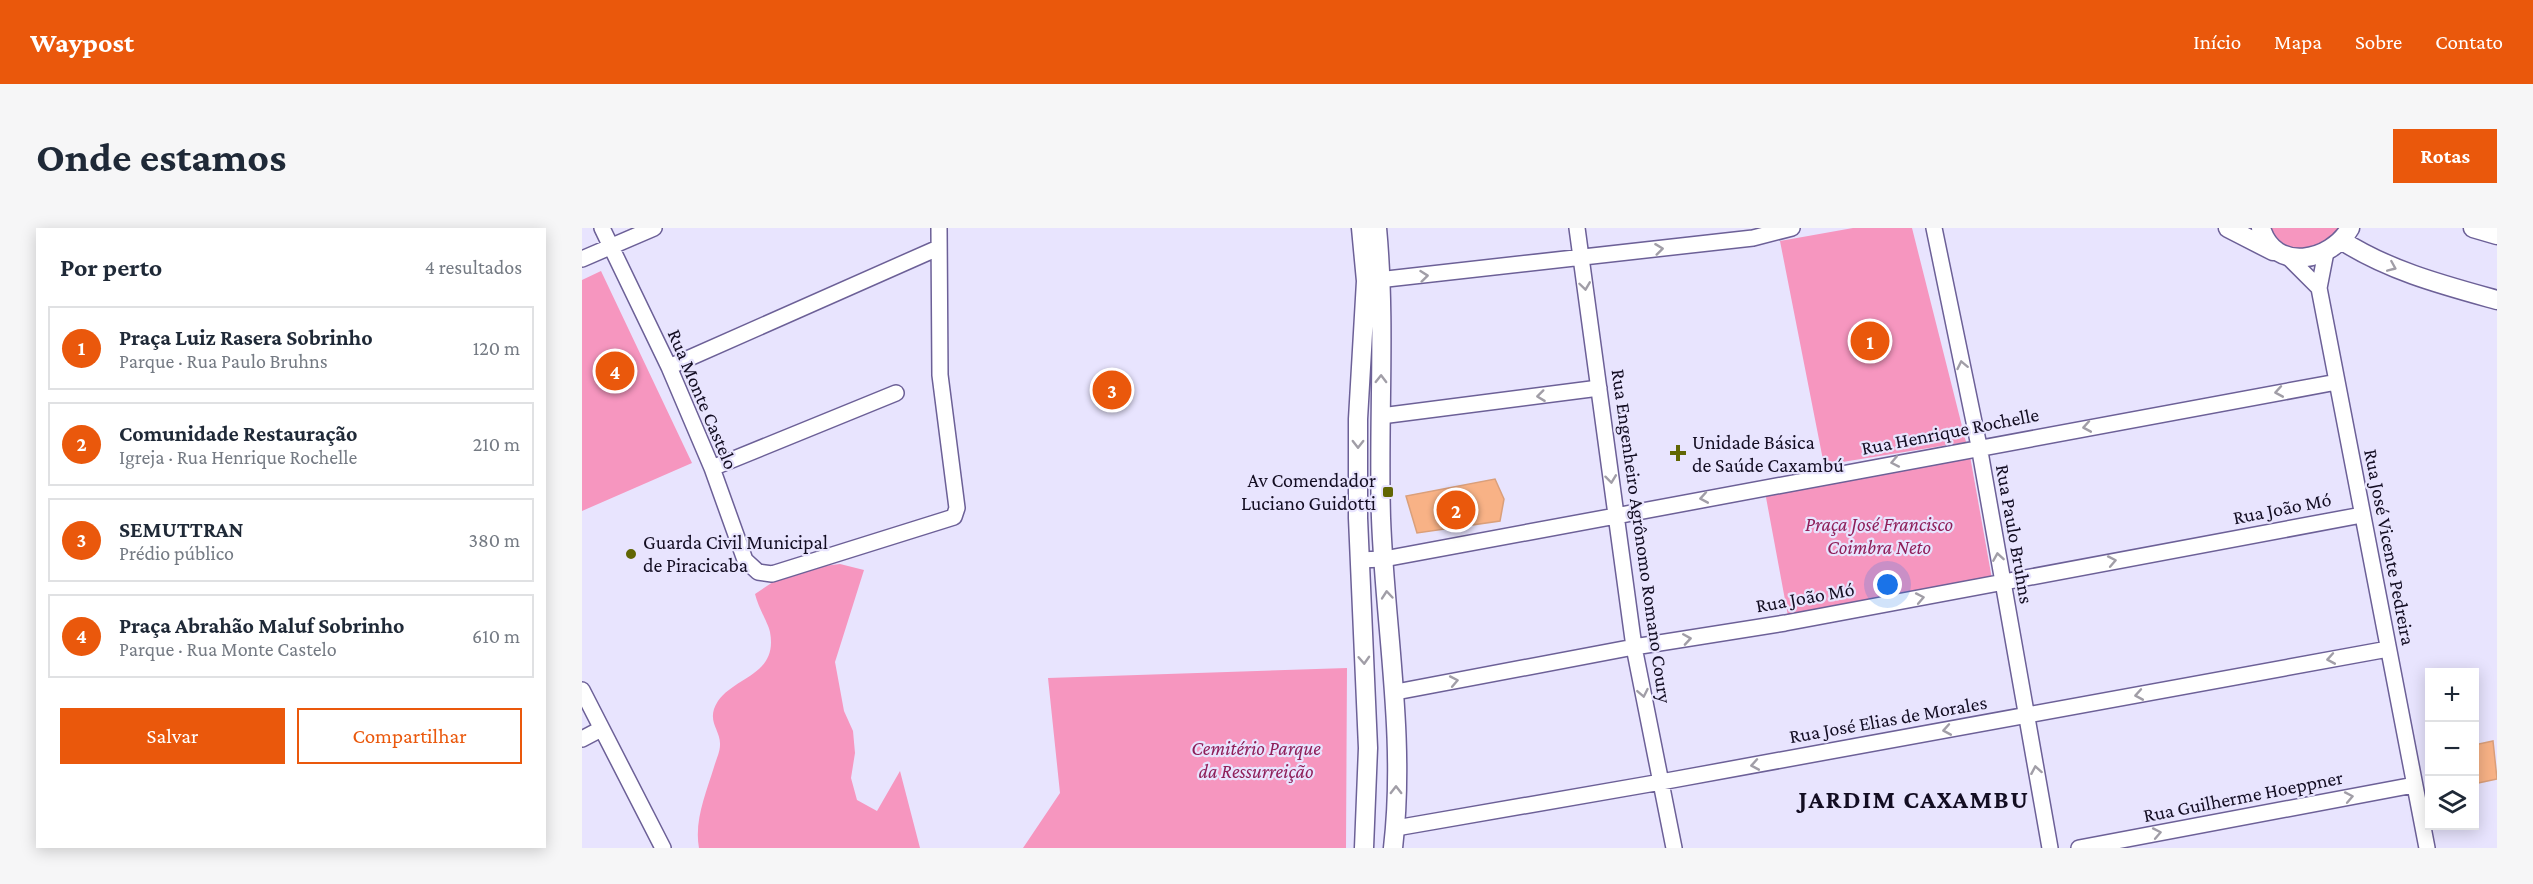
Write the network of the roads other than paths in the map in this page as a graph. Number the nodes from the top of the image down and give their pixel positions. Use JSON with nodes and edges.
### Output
{"nodes":[{"id":1,"x":602,"y":228,"type":"edge"},
{"id":2,"x":654,"y":228,"type":"edge"},
{"id":3,"x":939,"y":228,"type":"edge"},
{"id":4,"x":1361,"y":228,"type":"edge"},
{"id":5,"x":1377,"y":228,"type":"edge"},
{"id":6,"x":1577,"y":228,"type":"edge"},
{"id":7,"x":1792,"y":228,"type":"edge"},
{"id":8,"x":1934,"y":228,"type":"edge"},
{"id":9,"x":2228,"y":228,"type":"edge"},
{"id":10,"x":2261,"y":228,"type":"edge"},
{"id":11,"x":2473,"y":228,"type":"edge"},
{"id":12,"x":2345,"y":234,"type":"edge"},
{"id":13,"x":2497,"y":235,"type":"edge"},
{"id":14,"x":611,"y":246,"type":"junction"},
{"id":15,"x":939,"y":248,"type":"junction"},
{"id":16,"x":2326,"y":252,"type":"junction"},
{"id":17,"x":2283,"y":255,"type":"junction"},
{"id":18,"x":582,"y":259,"type":"edge"},
{"id":19,"x":1581,"y":259,"type":"junction"},
{"id":20,"x":1374,"y":281,"type":"junction"},
{"id":21,"x":2319,"y":288,"type":"junction"},
{"id":22,"x":2497,"y":300,"type":"edge"},
{"id":23,"x":669,"y":368,"type":"junction"},
{"id":24,"x":2337,"y":382,"type":"junction"},
{"id":25,"x":1599,"y":388,"type":"junction"},
{"id":26,"x":896,"y":393,"type":"dead end"},
{"id":27,"x":1381,"y":416,"type":"junction"},
{"id":28,"x":1979,"y":446,"type":"junction"},
{"id":29,"x":712,"y":468,"type":"junction"},
{"id":30,"x":1616,"y":514,"type":"junction"},
{"id":31,"x":2362,"y":514,"type":"junction"},
{"id":32,"x":1384,"y":559,"type":"junction"},
{"id":33,"x":1359,"y":560,"type":"junction"},
{"id":34,"x":2002,"y":582,"type":"junction"},
{"id":35,"x":1634,"y":647,"type":"junction"},
{"id":36,"x":2388,"y":649,"type":"junction"},
{"id":37,"x":582,"y":690,"type":"edge"},
{"id":38,"x":1396,"y":692,"type":"junction"},
{"id":39,"x":2026,"y":716,"type":"junction"},
{"id":40,"x":602,"y":729,"type":"junction"},
{"id":41,"x":582,"y":739,"type":"edge"},
{"id":42,"x":1661,"y":782,"type":"junction"},
{"id":43,"x":2414,"y":785,"type":"junction"},
{"id":44,"x":1396,"y":828,"type":"junction"},
{"id":45,"x":663,"y":848,"type":"edge"},
{"id":46,"x":1364,"y":848,"type":"edge"},
{"id":47,"x":1393,"y":848,"type":"edge"},
{"id":48,"x":1674,"y":848,"type":"edge"},
{"id":49,"x":2050,"y":848,"type":"edge"},
{"id":50,"x":2079,"y":848,"type":"edge"},
{"id":51,"x":2427,"y":848,"type":"edge"}],
"edges":[{"from":1,"to":14,"type":"street","name":"Rua Monte Castelo"},
{"from":2,"to":14,"type":"street"},
{"from":3,"to":15,"type":"street"},
{"from":4,"to":20,"type":"main road"},
{"from":5,"to":20,"type":"main road"},
{"from":6,"to":19,"type":"street","name":"Rua Engenheiro Agrônomo Romano Coury"},
{"from":19,"to":7,"type":"street","one_way":true},
{"from":28,"to":8,"type":"street","name":"Rua Paulo Bruhns","one_way":true},
{"from":9,"to":17,"type":"main road"},
{"from":10,"to":17,"type":"main road"},
{"from":11,"to":13,"type":"main road"},
{"from":12,"to":16,"type":"main road"},
{"from":12,"to":22,"type":"main road","one_way":true},
{"from":14,"to":18,"type":"street"},
{"from":14,"to":23,"type":"street","name":"Rua Monte Castelo"},
{"from":15,"to":23,"type":"street"},
{"from":15,"to":29,"type":"street","name":"Rua Monte Castelo"},
{"from":16,"to":17,"type":"main road"},
{"from":16,"to":21,"type":"street","name":"Rua José Vicente Pedreira"},
{"from":17,"to":21,"type":"street"},
{"from":20,"to":19,"type":"street","one_way":true},
{"from":19,"to":25,"type":"street","name":"Rua Engenheiro Agrônomo Romano Coury","one_way":true},
{"from":27,"to":20,"type":"main road","one_way":true},
{"from":20,"to":33,"type":"main road","one_way":true},
{"from":21,"to":24,"type":"street","name":"Rua José Vicente Pedreira"},
{"from":23,"to":29,"type":"street","name":"Rua Monte Castelo"},
{"from":24,"to":28,"type":"street","name":"Rua Henrique Rochelle","one_way":true},
{"from":24,"to":31,"type":"street","name":"Rua José Vicente Pedreira"},
{"from":25,"to":27,"type":"street","one_way":true},
{"from":25,"to":30,"type":"street","name":"Rua Engenheiro Agrônomo Romano Coury","one_way":true},
{"from":26,"to":29,"type":"street"},
{"from":27,"to":32,"type":"main road"},
{"from":28,"to":30,"type":"street","name":"Rua Henrique Rochelle","one_way":true},
{"from":34,"to":28,"type":"street","name":"Rua Paulo Bruhns","one_way":true},
{"from":30,"to":32,"type":"street","name":"Rua Henrique Rochelle"},
{"from":30,"to":35,"type":"street","name":"Rua Engenheiro Agrônomo Romano Coury"},
{"from":34,"to":31,"type":"street","name":"Rua João Mó","one_way":true},
{"from":31,"to":36,"type":"street","name":"Rua José Vicente Pedreira"},
{"from":32,"to":33,"type":"street","name":"Rua Henrique Rochelle"},
{"from":38,"to":32,"type":"main road","one_way":true},
{"from":33,"to":46,"type":"main road","one_way":true},
{"from":35,"to":34,"type":"street","name":"Rua João Mó","one_way":true},
{"from":34,"to":39,"type":"street","name":"Rua Paulo Bruhns"},
{"from":38,"to":35,"type":"street","name":"Rua João Mó","one_way":true},
{"from":35,"to":42,"type":"street","name":"Rua Engenheiro Agrônomo Romano Coury","one_way":true},
{"from":36,"to":39,"type":"street","name":"Rua José Elias de Morales","one_way":true},
{"from":36,"to":43,"type":"street","name":"Rua José Vicente Pedreira"},
{"from":37,"to":40,"type":"street"},
{"from":44,"to":38,"type":"main road","one_way":true},
{"from":39,"to":42,"type":"street","name":"Rua José Elias de Morales","one_way":true},
{"from":49,"to":39,"type":"street","name":"Rua Paulo Bruhns","one_way":true},
{"from":40,"to":41,"type":"street"},
{"from":40,"to":45,"type":"street"},
{"from":42,"to":44,"type":"street","name":"Rua José Elias de Morales"},
{"from":42,"to":48,"type":"street","name":"Rua Engenheiro Agrônomo Romano Coury"},
{"from":50,"to":43,"type":"street","name":"Rua Guilherme Hoeppner","one_way":true},
{"from":43,"to":51,"type":"street","name":"Rua José Vicente Pedreira"},
{"from":44,"to":47,"type":"main road"}]}
